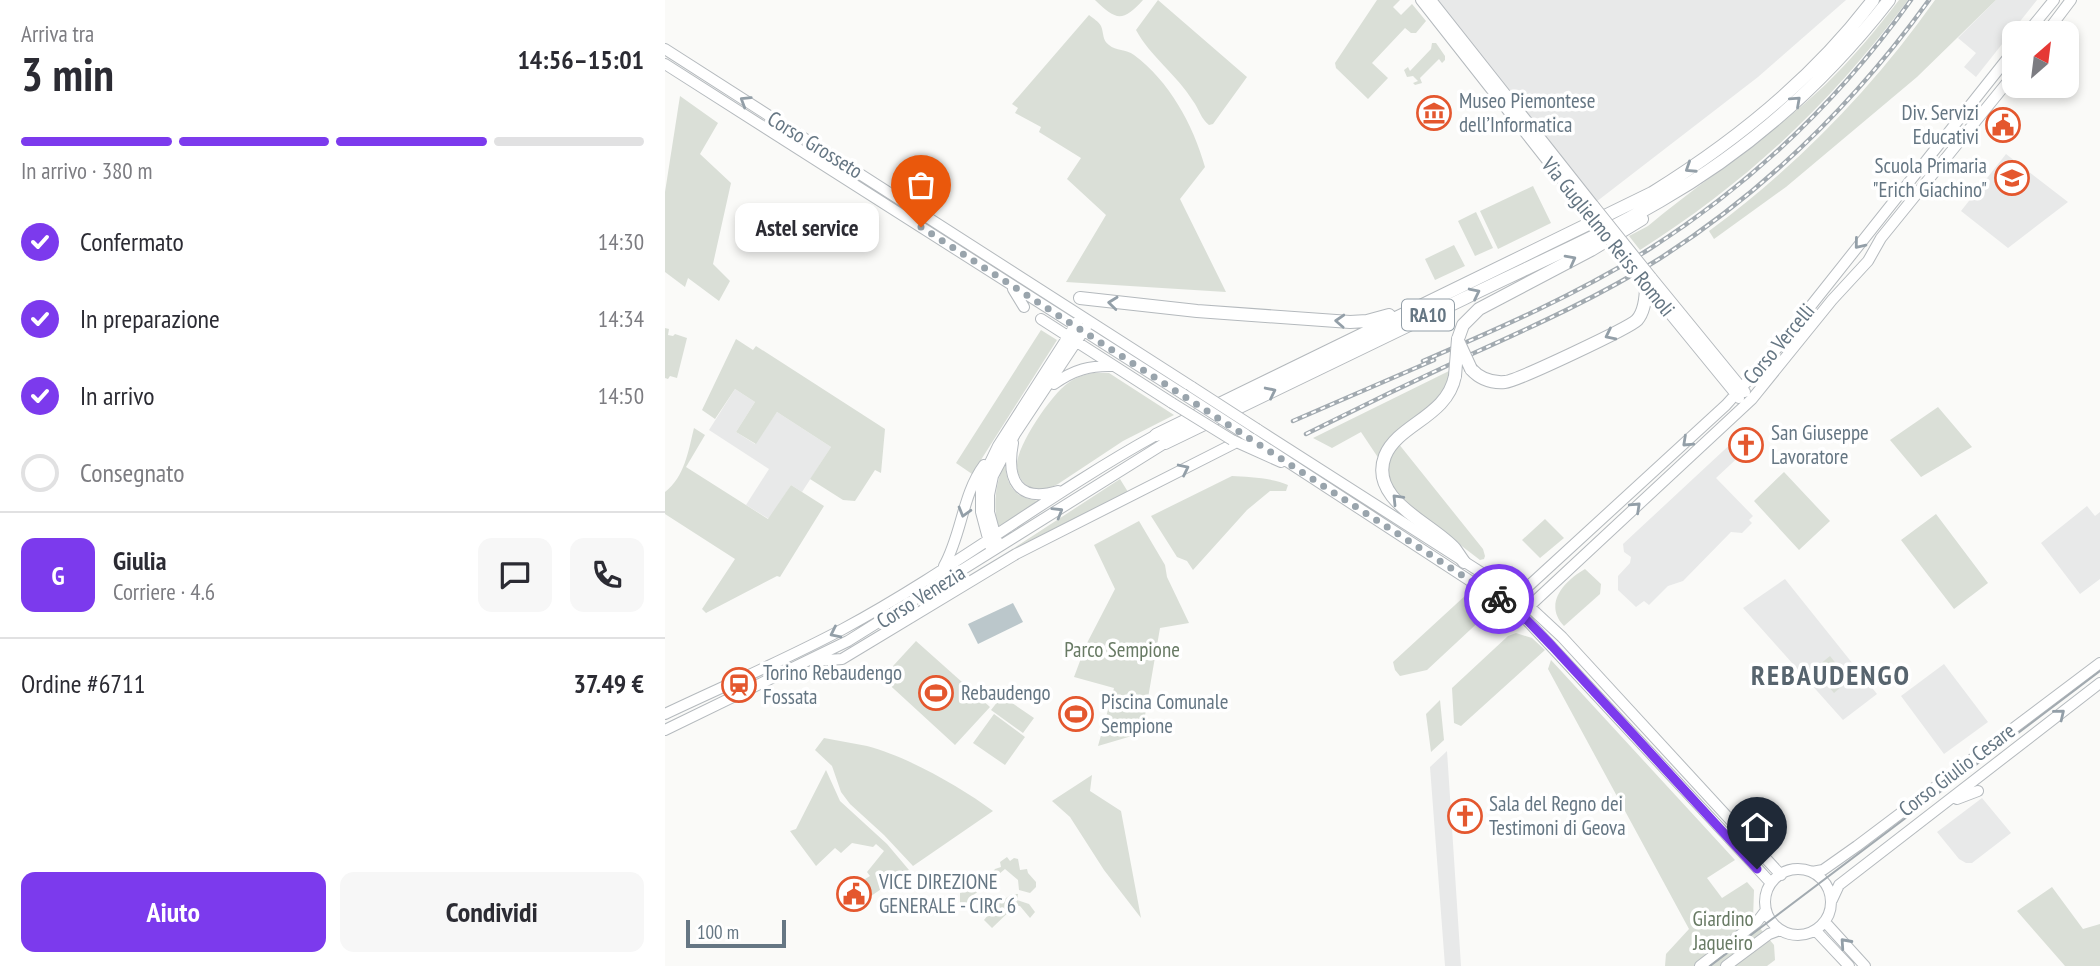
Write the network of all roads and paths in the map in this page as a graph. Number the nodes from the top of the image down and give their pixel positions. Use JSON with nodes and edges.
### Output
{"nodes":[{"id":1,"x":1421,"y":0,"type":"edge"},
{"id":2,"x":1431,"y":0,"type":"edge"},
{"id":3,"x":1873,"y":0,"type":"edge"},
{"id":4,"x":1889,"y":0,"type":"edge"},
{"id":5,"x":2054,"y":0,"type":"edge"},
{"id":6,"x":2071,"y":0,"type":"edge"},
{"id":7,"x":2037,"y":21,"type":"edge"},
{"id":8,"x":2055,"y":21,"type":"edge"},
{"id":9,"x":665,"y":49,"type":"edge"},
{"id":10,"x":665,"y":64,"type":"edge"},
{"id":11,"x":2002,"y":65,"type":"edge"},
{"id":12,"x":2002,"y":89,"type":"edge"},
{"id":13,"x":1689,"y":184,"type":"junction"},
{"id":14,"x":1590,"y":208,"type":"junction"},
{"id":15,"x":1496,"y":269,"type":"junction"},
{"id":16,"x":1648,"y":282,"type":"junction"},
{"id":17,"x":1009,"y":284,"type":"junction"},
{"id":18,"x":1080,"y":299,"type":"dead end"},
{"id":19,"x":1024,"y":307,"type":"dead end"},
{"id":20,"x":1041,"y":319,"type":"dead end"},
{"id":21,"x":1082,"y":323,"type":"junction"},
{"id":22,"x":1072,"y":339,"type":"junction"},
{"id":23,"x":1458,"y":339,"type":"junction"},
{"id":24,"x":1115,"y":366,"type":"junction"},
{"id":25,"x":1757,"y":372,"type":"junction"},
{"id":26,"x":1729,"y":373,"type":"junction"},
{"id":27,"x":1187,"y":391,"type":"junction"},
{"id":28,"x":1739,"y":392,"type":"junction"},
{"id":29,"x":1044,"y":393,"type":"junction"},
{"id":30,"x":1749,"y":403,"type":"junction"},
{"id":31,"x":1015,"y":434,"type":"junction"},
{"id":32,"x":1161,"y":439,"type":"junction"},
{"id":33,"x":1233,"y":442,"type":"junction"},
{"id":34,"x":991,"y":458,"type":"junction"},
{"id":35,"x":1303,"y":471,"type":"junction"},
{"id":36,"x":1071,"y":487,"type":"junction"},
{"id":37,"x":994,"y":544,"type":"junction"},
{"id":38,"x":1464,"y":562,"type":"junction"},
{"id":39,"x":999,"y":565,"type":"junction"},
{"id":40,"x":942,"y":569,"type":"junction"},
{"id":41,"x":1518,"y":596,"type":"junction"},
{"id":42,"x":916,"y":601,"type":"junction"},
{"id":43,"x":1509,"y":604,"type":"junction"},
{"id":44,"x":1526,"y":610,"type":"junction"},
{"id":45,"x":895,"y":626,"type":"junction"},
{"id":46,"x":806,"y":662,"type":"junction"},
{"id":47,"x":2100,"y":663,"type":"edge"},
{"id":48,"x":2100,"y":683,"type":"edge"},
{"id":49,"x":665,"y":714,"type":"edge"},
{"id":50,"x":665,"y":730,"type":"edge"},
{"id":51,"x":1978,"y":791,"type":"dead end"},
{"id":52,"x":1947,"y":802,"type":"junction"},
{"id":53,"x":1812,"y":872,"type":"junction"},
{"id":54,"x":1781,"y":875,"type":"junction"},
{"id":55,"x":1771,"y":883,"type":"junction"},
{"id":56,"x":1832,"y":900,"type":"junction"},
{"id":57,"x":1766,"y":911,"type":"junction"},
{"id":58,"x":1825,"y":922,"type":"junction"},
{"id":59,"x":1780,"y":930,"type":"junction"},
{"id":60,"x":1816,"y":931,"type":"junction"},
{"id":61,"x":1700,"y":966,"type":"edge"},
{"id":62,"x":1727,"y":966,"type":"edge"},
{"id":63,"x":1849,"y":966,"type":"edge"},
{"id":64,"x":1865,"y":966,"type":"edge"}],
"edges":[{"from":1,"to":14,"type":"main road","name":"Via Guglielmo Reiss Romoli"},
{"from":2,"to":14,"type":"main road","name":"Via Guglielmo Reiss Romoli"},
{"from":3,"to":15,"type":"highway","number":"RA10","one_way":true},
{"from":13,"to":4,"type":"highway","number":"RA10","one_way":true},
{"from":5,"to":7,"type":"main road"},
{"from":6,"to":8,"type":"main road"},
{"from":21,"to":9,"type":"main road","name":"Corso Grosseto","one_way":true},
{"from":10,"to":17,"type":"main road","name":"Corso Grosseto"},
{"from":11,"to":25,"type":"main road","name":"Corso Vercelli","one_way":true},
{"from":12,"to":30,"type":"main road","name":"Corso Vercelli"},
{"from":23,"to":13,"type":"highway","number":"RA10","one_way":true},
{"from":32,"to":13,"type":"highway","number":"RA10","one_way":true},
{"from":14,"to":16,"type":"main road","name":"Via Guglielmo Reiss Romoli","bridge":true},
{"from":15,"to":18,"type":"highway","number":"RA10","one_way":true},
{"from":15,"to":32,"type":"highway","number":"RA10"},
{"from":16,"to":23,"type":"highway","number":"RA10","one_way":true,"bridge":true},
{"from":16,"to":26,"type":"main road","name":"Via Guglielmo Reiss Romoli"},
{"from":16,"to":28,"type":"main road","name":"Via Guglielmo Reiss Romoli"},
{"from":17,"to":19,"type":"main road"},
{"from":17,"to":21,"type":"main road","name":"Corso Grosseto"},
{"from":20,"to":22,"type":"main road"},
{"from":21,"to":22,"type":"main road"},
{"from":21,"to":27,"type":"main road","name":"Corso Grosseto"},
{"from":22,"to":24,"type":"main road"},
{"from":22,"to":29,"type":"main road"},
{"from":22,"to":34,"type":"main road"},
{"from":38,"to":23,"type":"highway","number":"RA10","one_way":true,"bridge":true},
{"from":24,"to":29,"type":"main road"},
{"from":24,"to":33,"type":"main road","bridge":true},
{"from":25,"to":26,"type":"main road"},
{"from":25,"to":28,"type":"main road","name":"Corso Vercelli"},
{"from":26,"to":28,"type":"main road","name":"Via Guglielmo Reiss Romoli"},
{"from":27,"to":35,"type":"main road","name":"Corso Grosseto","bridge":true},
{"from":27,"to":38,"type":"main road","name":"Corso Grosseto","bridge":true},
{"from":28,"to":30,"type":"main road","name":"Via Guglielmo Reiss Romoli"},
{"from":28,"to":41,"type":"main road","name":"Corso Vercelli","one_way":true},
{"from":29,"to":31,"type":"main road"},
{"from":44,"to":30,"type":"main road","name":"Corso Vercelli","one_way":true},
{"from":31,"to":36,"type":"main road"},
{"from":31,"to":37,"type":"main road"},
{"from":32,"to":36,"type":"main road","name":"Corso Venezia"},
{"from":37,"to":32,"type":"main road","name":"Corso Venezia","one_way":true},
{"from":33,"to":35,"type":"main road"},
{"from":39,"to":33,"type":"main road","one_way":true},
{"from":34,"to":37,"type":"main road"},
{"from":34,"to":40,"type":"main road","one_way":true},
{"from":35,"to":43,"type":"main road","name":"Corso Grosseto"},
{"from":36,"to":37,"type":"main road","name":"Corso Venezia"},
{"from":37,"to":39,"type":"main road"},
{"from":37,"to":40,"type":"main road","name":"Corso Venezia"},
{"from":37,"to":42,"type":"main road","name":"Corso Venezia"},
{"from":38,"to":41,"type":"main road","name":"Corso Grosseto"},
{"from":39,"to":45,"type":"main road"},
{"from":40,"to":49,"type":"main road","name":"Corso Venezia","one_way":true},
{"from":41,"to":43,"type":"main road","name":"Corso Vercelli"},
{"from":41,"to":44,"type":"main road","name":"Corso Grosseto"},
{"from":42,"to":45,"type":"main road"},
{"from":42,"to":46,"type":"main road","name":"Corso Venezia"},
{"from":43,"to":44,"type":"main road","name":"Corso Grosseto"},
{"from":44,"to":54,"type":"main road"},
{"from":44,"to":55,"type":"main road"},
{"from":45,"to":46,"type":"main road"},
{"from":46,"to":50,"type":"main road","name":"Corso Venezia"},
{"from":47,"to":53,"type":"main road","name":"Corso Giulio Cesare"},
{"from":52,"to":48,"type":"main road","name":"Corso Giulio Cesare","one_way":true},
{"from":51,"to":52,"type":"main road"},
{"from":52,"to":56,"type":"main road","name":"Corso Giulio Cesare"},
{"from":53,"to":54,"type":"main road"},
{"from":53,"to":56,"type":"main road"},
{"from":54,"to":55,"type":"main road"},
{"from":55,"to":57,"type":"main road"},
{"from":56,"to":58,"type":"main road"},
{"from":57,"to":59,"type":"main road"},
{"from":57,"to":61,"type":"main road"},
{"from":58,"to":60,"type":"main road"},
{"from":64,"to":58,"type":"main road","one_way":true},
{"from":59,"to":60,"type":"main road"},
{"from":59,"to":62,"type":"main road"},
{"from":60,"to":63,"type":"main road"}]}
